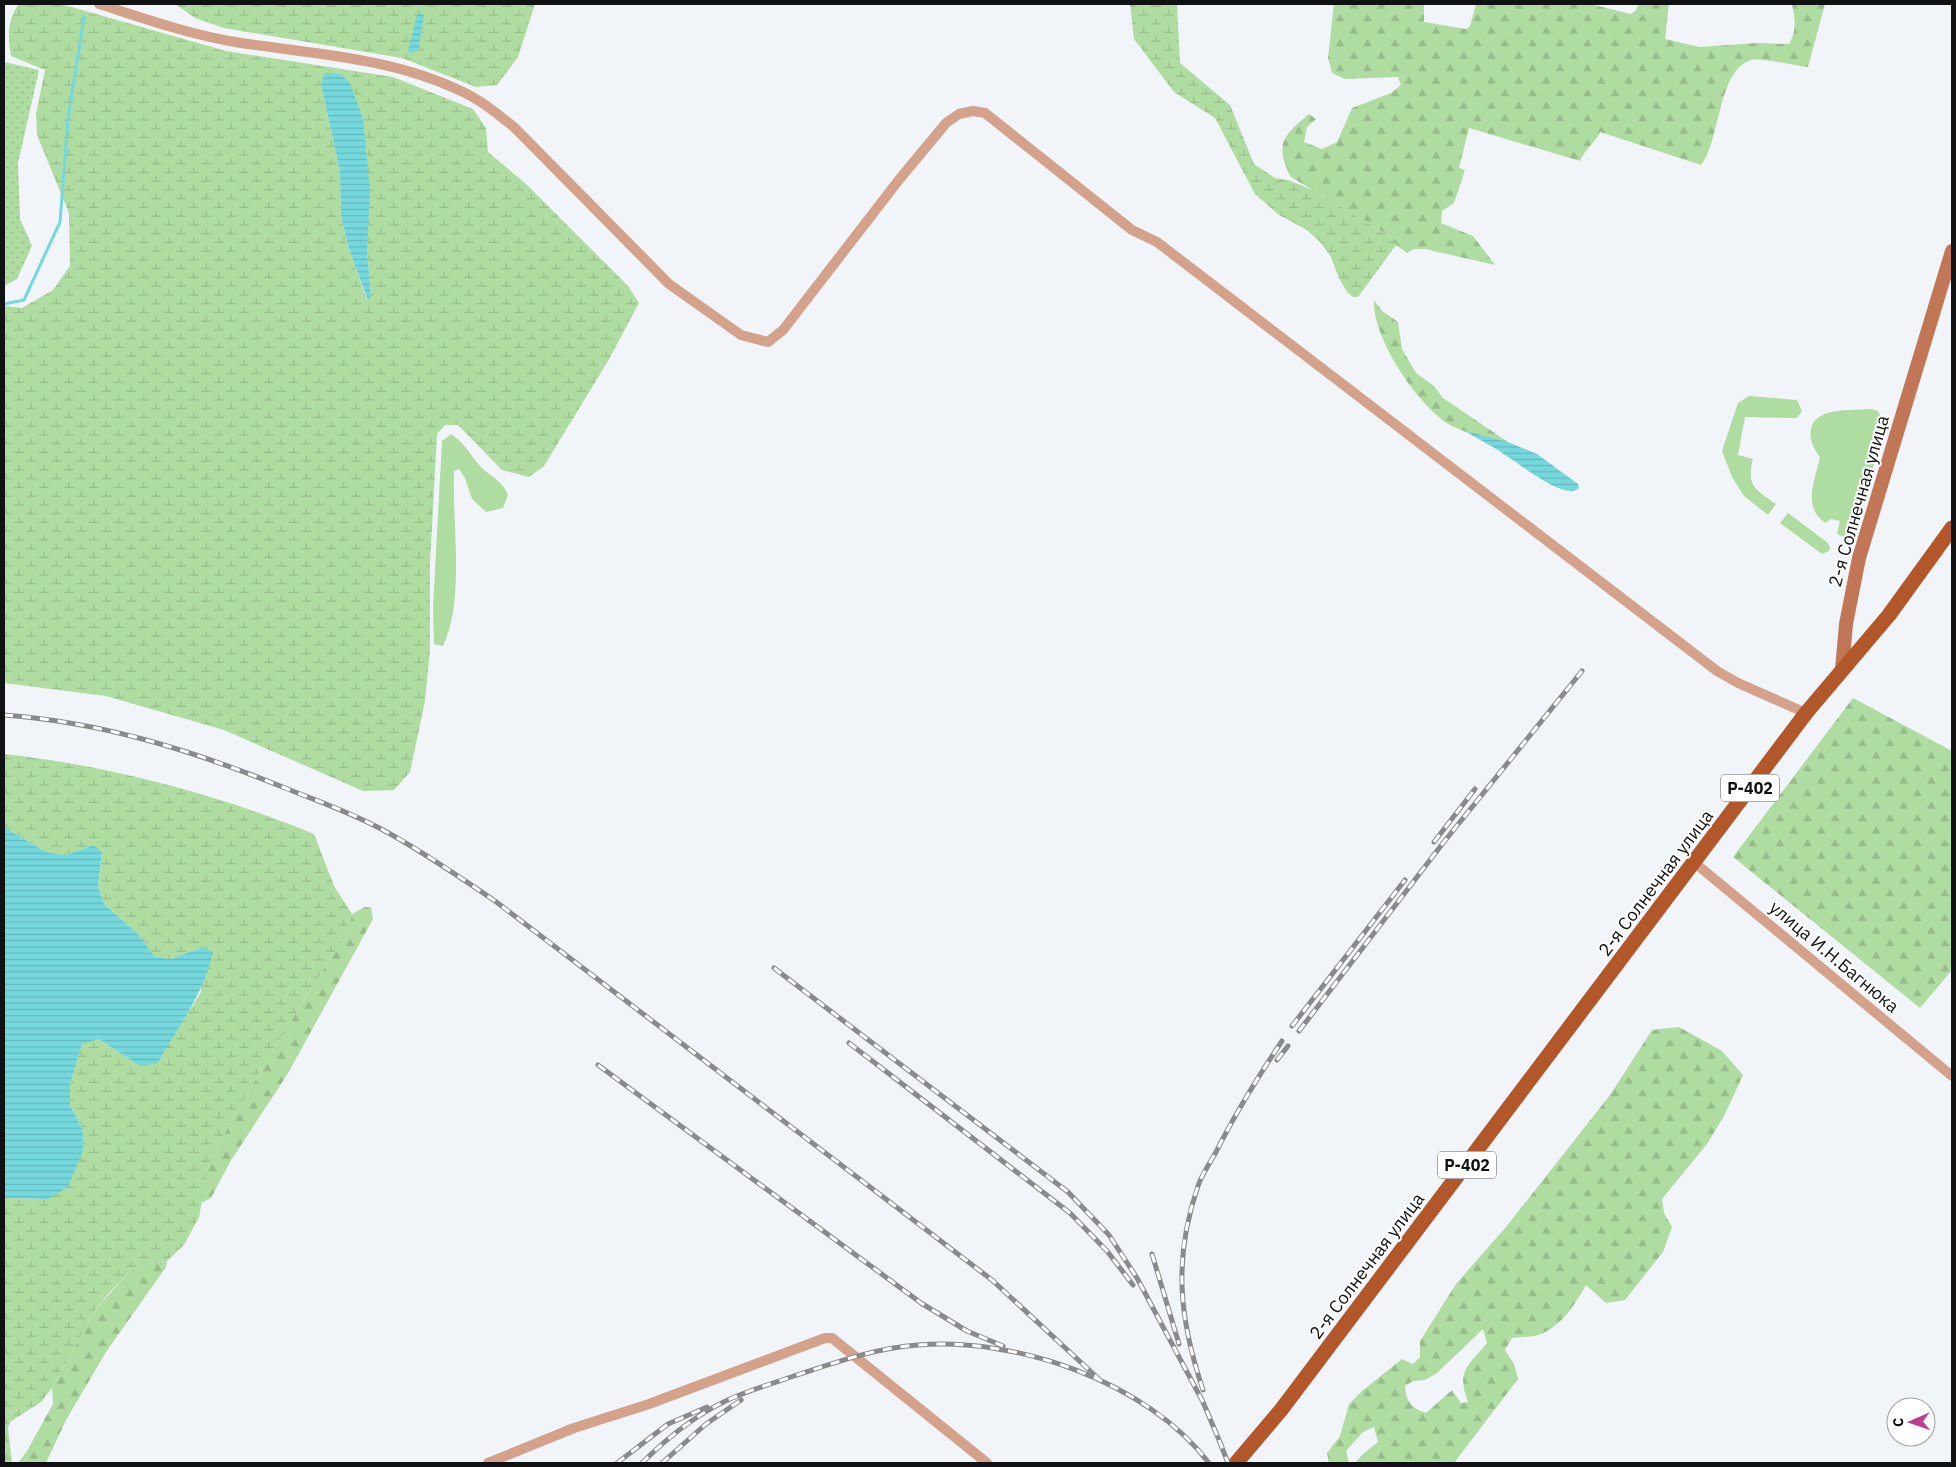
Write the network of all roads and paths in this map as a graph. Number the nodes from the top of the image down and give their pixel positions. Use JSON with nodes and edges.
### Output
{"nodes":[{"id":1,"x":99,"y":4,"type":"edge"},
{"id":2,"x":1952,"y":251,"type":"edge"},
{"id":3,"x":1952,"y":528,"type":"edge"},
{"id":4,"x":1842,"y":669,"type":"junction"},
{"id":5,"x":1806,"y":713,"type":"junction"},
{"id":6,"x":1695,"y":863,"type":"junction"},
{"id":7,"x":1952,"y":1076,"type":"edge"},
{"id":8,"x":488,"y":1463,"type":"edge"},
{"id":9,"x":986,"y":1463,"type":"edge"},
{"id":10,"x":1236,"y":1463,"type":"edge"}],
"edges":[{"from":1,"to":5,"type":"street"},
{"from":2,"to":4,"type":"main road","name":"2-я Солнечная улица"},
{"from":3,"to":4,"type":"main road","number":"Р-402"},
{"from":4,"to":5,"type":"main road","name":"2-я Солнечная улица","number":"Р-402"},
{"from":5,"to":6,"type":"main road","name":"2-я Солнечная улица","number":"Р-402"},
{"from":6,"to":7,"type":"street","name":"улица И.Н.Багнюка"},
{"from":6,"to":10,"type":"main road","name":"2-я Солнечная улица","number":"Р-402"},
{"from":8,"to":9,"type":"street"}]}
